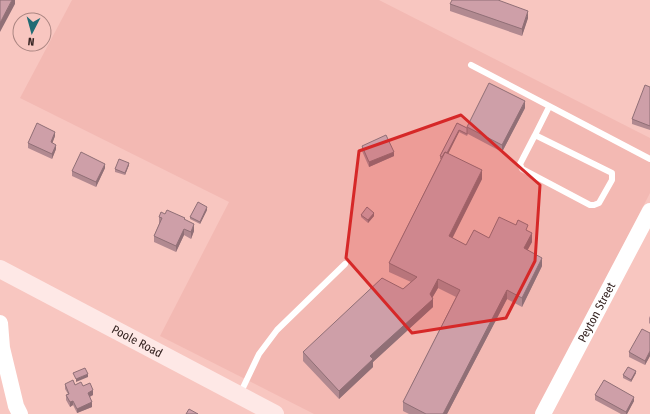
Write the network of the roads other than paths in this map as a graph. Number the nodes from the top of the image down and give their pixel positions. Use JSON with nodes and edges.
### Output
{"nodes":[{"id":1,"x":471,"y":65,"type":"dead end"},
{"id":2,"x":549,"y":107,"type":"junction"},
{"id":3,"x":535,"y":135,"type":"junction"},
{"id":4,"x":650,"y":159,"type":"edge"},
{"id":5,"x":650,"y":210,"type":"edge"},
{"id":6,"x":345,"y":264,"type":"dead end"},
{"id":7,"x":0,"y":269,"type":"edge"},
{"id":8,"x":0,"y":322,"type":"edge"},
{"id":9,"x":240,"y":395,"type":"junction"},
{"id":10,"x":20,"y":414,"type":"edge"},
{"id":11,"x":275,"y":414,"type":"edge"},
{"id":12,"x":544,"y":414,"type":"edge"}],
"edges":[{"from":1,"to":2,"type":"lane"},
{"from":2,"to":3,"type":"lane"},
{"from":2,"to":4,"type":"lane"},
{"from":3,"to":3,"type":"lane"},
{"from":5,"to":12,"type":"street","name":"Peyton Street"},
{"from":6,"to":9,"type":"lane"},
{"from":7,"to":9,"type":"main road","name":"Poole Road"},
{"from":8,"to":10,"type":"street"},
{"from":9,"to":11,"type":"main road","name":"Poole Road"}]}
